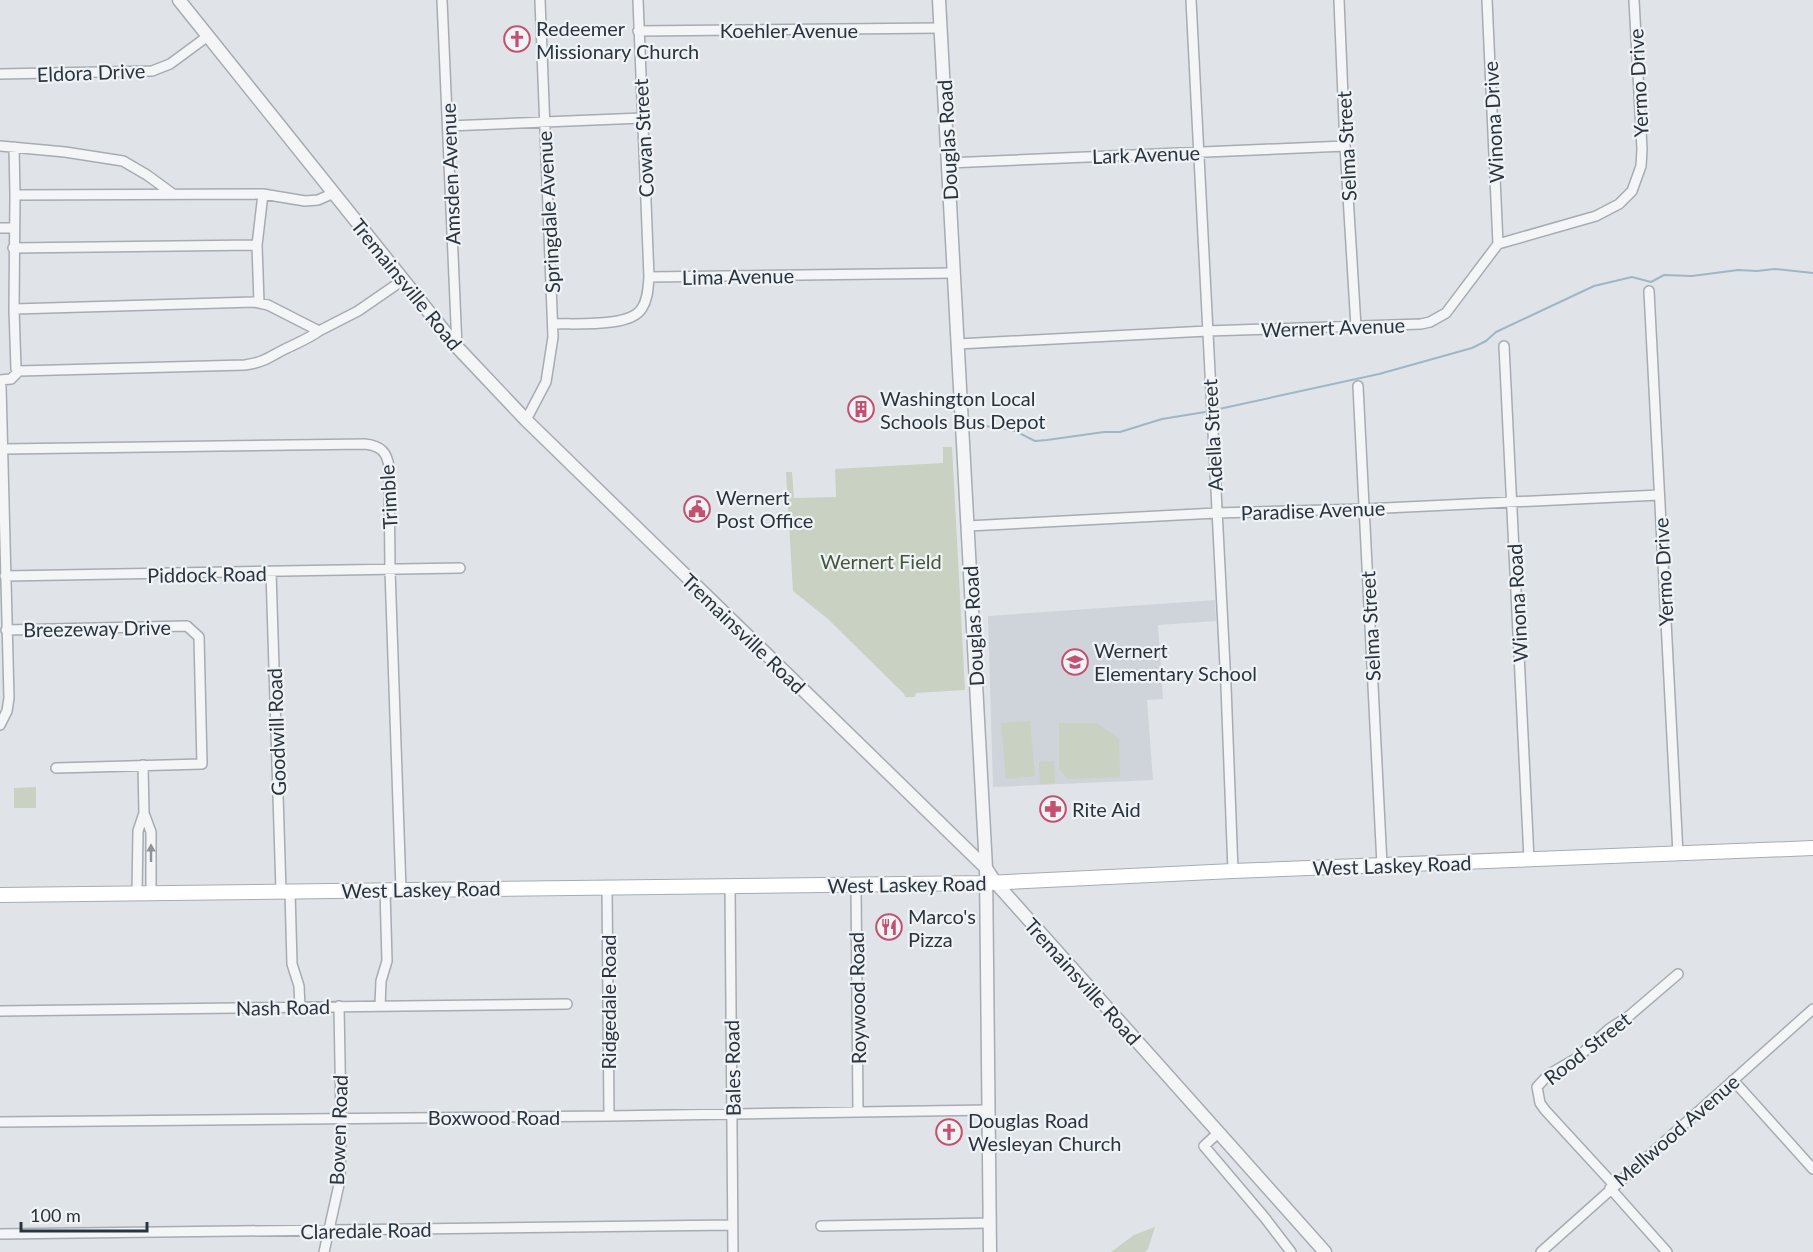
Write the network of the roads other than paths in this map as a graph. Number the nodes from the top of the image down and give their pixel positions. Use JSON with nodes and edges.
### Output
{"nodes":[{"id":1,"x":179,"y":0,"type":"edge"},
{"id":2,"x":442,"y":0,"type":"edge"},
{"id":3,"x":540,"y":0,"type":"edge"},
{"id":4,"x":638,"y":0,"type":"edge"},
{"id":5,"x":939,"y":0,"type":"edge"},
{"id":6,"x":1191,"y":0,"type":"edge"},
{"id":7,"x":1339,"y":0,"type":"edge"},
{"id":8,"x":1487,"y":0,"type":"edge"},
{"id":9,"x":1634,"y":0,"type":"edge"},
{"id":10,"x":940,"y":28,"type":"junction"},
{"id":11,"x":638,"y":31,"type":"junction"},
{"id":12,"x":208,"y":36,"type":"junction"},
{"id":13,"x":0,"y":74,"type":"edge"},
{"id":14,"x":642,"y":118,"type":"junction"},
{"id":15,"x":544,"y":122,"type":"junction"},
{"id":16,"x":448,"y":126,"type":"junction"},
{"id":17,"x":0,"y":146,"type":"edge"},
{"id":18,"x":1345,"y":146,"type":"junction"},
{"id":19,"x":14,"y":147,"type":"junction"},
{"id":20,"x":1199,"y":152,"type":"junction"},
{"id":21,"x":948,"y":163,"type":"junction"},
{"id":22,"x":173,"y":194,"type":"junction"},
{"id":23,"x":263,"y":194,"type":"junction"},
{"id":24,"x":334,"y":194,"type":"junction"},
{"id":25,"x":15,"y":195,"type":"junction"},
{"id":26,"x":0,"y":228,"type":"edge"},
{"id":27,"x":14,"y":228,"type":"junction"},
{"id":28,"x":1498,"y":244,"type":"junction"},
{"id":29,"x":257,"y":245,"type":"junction"},
{"id":30,"x":14,"y":248,"type":"junction"},
{"id":31,"x":954,"y":273,"type":"junction"},
{"id":32,"x":649,"y":277,"type":"junction"},
{"id":33,"x":403,"y":280,"type":"junction"},
{"id":34,"x":1649,"y":291,"type":"dead end"},
{"id":35,"x":259,"y":303,"type":"junction"},
{"id":36,"x":14,"y":309,"type":"junction"},
{"id":37,"x":553,"y":324,"type":"junction"},
{"id":38,"x":1356,"y":327,"type":"junction"},
{"id":39,"x":319,"y":331,"type":"junction"},
{"id":40,"x":1207,"y":331,"type":"junction"},
{"id":41,"x":958,"y":344,"type":"junction"},
{"id":42,"x":1504,"y":346,"type":"dead end"},
{"id":43,"x":457,"y":347,"type":"junction"},
{"id":44,"x":19,"y":371,"type":"junction"},
{"id":45,"x":1,"y":383,"type":"edge"},
{"id":46,"x":1358,"y":386,"type":"dead end"},
{"id":47,"x":526,"y":420,"type":"junction"},
{"id":48,"x":3,"y":449,"type":"junction"},
{"id":49,"x":1659,"y":495,"type":"junction"},
{"id":50,"x":1512,"y":501,"type":"junction"},
{"id":51,"x":1364,"y":508,"type":"junction"},
{"id":52,"x":1216,"y":513,"type":"junction"},
{"id":53,"x":968,"y":526,"type":"junction"},
{"id":54,"x":460,"y":568,"type":"dead end"},
{"id":55,"x":390,"y":570,"type":"junction"},
{"id":56,"x":270,"y":572,"type":"junction"},
{"id":57,"x":5,"y":576,"type":"junction"},
{"id":58,"x":6,"y":630,"type":"junction"},
{"id":59,"x":0,"y":725,"type":"edge"},
{"id":60,"x":143,"y":765,"type":"junction"},
{"id":61,"x":56,"y":768,"type":"dead end"},
{"id":62,"x":1813,"y":848,"type":"edge"},
{"id":63,"x":1678,"y":854,"type":"junction"},
{"id":64,"x":1529,"y":859,"type":"junction"},
{"id":65,"x":1382,"y":865,"type":"junction"},
{"id":66,"x":986,"y":868,"type":"junction"},
{"id":67,"x":1233,"y":871,"type":"junction"},
{"id":68,"x":991,"y":882,"type":"junction"},
{"id":69,"x":730,"y":885,"type":"junction"},
{"id":70,"x":856,"y":885,"type":"junction"},
{"id":71,"x":607,"y":887,"type":"junction"},
{"id":72,"x":385,"y":890,"type":"junction"},
{"id":73,"x":401,"y":890,"type":"junction"},
{"id":74,"x":286,"y":891,"type":"junction"},
{"id":75,"x":144,"y":893,"type":"junction"},
{"id":76,"x":0,"y":895,"type":"edge"},
{"id":77,"x":1678,"y":974,"type":"dead end"},
{"id":78,"x":567,"y":1004,"type":"dead end"},
{"id":79,"x":339,"y":1006,"type":"junction"},
{"id":80,"x":380,"y":1006,"type":"junction"},
{"id":81,"x":300,"y":1007,"type":"junction"},
{"id":82,"x":1813,"y":1009,"type":"edge"},
{"id":83,"x":0,"y":1011,"type":"edge"},
{"id":84,"x":1733,"y":1080,"type":"junction"},
{"id":85,"x":989,"y":1110,"type":"junction"},
{"id":86,"x":858,"y":1111,"type":"junction"},
{"id":87,"x":733,"y":1114,"type":"junction"},
{"id":88,"x":609,"y":1116,"type":"junction"},
{"id":89,"x":341,"y":1118,"type":"junction"},
{"id":90,"x":0,"y":1122,"type":"edge"},
{"id":91,"x":1218,"y":1133,"type":"junction"},
{"id":92,"x":1813,"y":1169,"type":"edge"},
{"id":93,"x":1612,"y":1186,"type":"junction"},
{"id":94,"x":990,"y":1223,"type":"junction"},
{"id":95,"x":732,"y":1225,"type":"junction"},
{"id":96,"x":821,"y":1226,"type":"dead end"},
{"id":97,"x":330,"y":1230,"type":"junction"},
{"id":98,"x":0,"y":1234,"type":"edge"},
{"id":99,"x":324,"y":1252,"type":"edge"},
{"id":100,"x":733,"y":1252,"type":"edge"},
{"id":101,"x":990,"y":1252,"type":"edge"},
{"id":102,"x":1291,"y":1252,"type":"edge"},
{"id":103,"x":1326,"y":1252,"type":"edge"},
{"id":104,"x":1541,"y":1252,"type":"edge"},
{"id":105,"x":1667,"y":1252,"type":"edge"}],
"edges":[{"from":1,"to":12,"type":"street","name":"Tremainsville Road"},
{"from":2,"to":16,"type":"street","name":"Amsden Avenue"},
{"from":3,"to":15,"type":"street","name":"Springdale Avenue"},
{"from":4,"to":11,"type":"street","name":"Cowan Street"},
{"from":5,"to":10,"type":"street","name":"Douglas Road"},
{"from":6,"to":20,"type":"street","name":"Adella Street"},
{"from":7,"to":18,"type":"street","name":"Selma Street"},
{"from":8,"to":28,"type":"street","name":"Winona Drive"},
{"from":9,"to":28,"type":"street","name":"Yermo Drive"},
{"from":10,"to":11,"type":"street","name":"Koehler Avenue"},
{"from":10,"to":21,"type":"street","name":"Douglas Road"},
{"from":11,"to":14,"type":"street","name":"Cowan Street"},
{"from":12,"to":13,"type":"street","name":"Eldora Drive"},
{"from":12,"to":24,"type":"street","name":"Tremainsville Road"},
{"from":14,"to":15,"type":"street"},
{"from":14,"to":32,"type":"street","name":"Cowan Street"},
{"from":15,"to":16,"type":"street"},
{"from":15,"to":37,"type":"street","name":"Springdale Avenue"},
{"from":16,"to":43,"type":"street","name":"Amsden Avenue"},
{"from":17,"to":19,"type":"street"},
{"from":18,"to":20,"type":"street","name":"Lark Avenue"},
{"from":18,"to":38,"type":"street","name":"Selma Street"},
{"from":19,"to":22,"type":"street"},
{"from":19,"to":25,"type":"street"},
{"from":20,"to":21,"type":"street","name":"Lark Avenue"},
{"from":20,"to":40,"type":"street","name":"Adella Street"},
{"from":21,"to":31,"type":"street","name":"Douglas Road"},
{"from":22,"to":23,"type":"street"},
{"from":22,"to":25,"type":"street"},
{"from":23,"to":24,"type":"street"},
{"from":23,"to":29,"type":"street"},
{"from":24,"to":33,"type":"street","name":"Tremainsville Road"},
{"from":25,"to":27,"type":"street"},
{"from":26,"to":27,"type":"street"},
{"from":27,"to":30,"type":"street"},
{"from":28,"to":38,"type":"street","name":"Wernert Avenue"},
{"from":29,"to":30,"type":"street"},
{"from":29,"to":35,"type":"street"},
{"from":30,"to":36,"type":"street"},
{"from":31,"to":32,"type":"street","name":"Lima Avenue"},
{"from":31,"to":41,"type":"street","name":"Douglas Road"},
{"from":32,"to":37,"type":"street"},
{"from":33,"to":39,"type":"street"},
{"from":33,"to":43,"type":"street","name":"Tremainsville Road"},
{"from":34,"to":49,"type":"street","name":"Yermo Drive"},
{"from":35,"to":36,"type":"street"},
{"from":35,"to":39,"type":"street"},
{"from":36,"to":44,"type":"street"},
{"from":37,"to":47,"type":"street","name":"Springdale Avenue"},
{"from":38,"to":40,"type":"street","name":"Wernert Avenue"},
{"from":39,"to":44,"type":"street"},
{"from":40,"to":41,"type":"street","name":"Wernert Avenue"},
{"from":40,"to":52,"type":"street","name":"Adella Street"},
{"from":41,"to":53,"type":"street","name":"Douglas Road"},
{"from":42,"to":50,"type":"street","name":"Winona Road"},
{"from":43,"to":47,"type":"street","name":"Tremainsville Road"},
{"from":44,"to":45,"type":"street"},
{"from":45,"to":48,"type":"street"},
{"from":46,"to":51,"type":"street","name":"Selma Street"},
{"from":47,"to":66,"type":"street","name":"Tremainsville Road"},
{"from":48,"to":55,"type":"street","name":"Trimble"},
{"from":48,"to":57,"type":"street"},
{"from":49,"to":50,"type":"street","name":"Paradise Avenue"},
{"from":49,"to":63,"type":"street","name":"Yermo Drive"},
{"from":50,"to":51,"type":"street","name":"Paradise Avenue"},
{"from":50,"to":64,"type":"street","name":"Winona Road"},
{"from":51,"to":52,"type":"street","name":"Paradise Avenue"},
{"from":51,"to":65,"type":"street","name":"Selma Street"},
{"from":52,"to":53,"type":"street","name":"Paradise Avenue"},
{"from":52,"to":67,"type":"street","name":"Adella Street"},
{"from":53,"to":66,"type":"street","name":"Douglas Road"},
{"from":54,"to":55,"type":"street","name":"Piddock Road"},
{"from":55,"to":56,"type":"street","name":"Piddock Road"},
{"from":55,"to":73,"type":"street","name":"Trimble"},
{"from":56,"to":57,"type":"street","name":"Piddock Road"},
{"from":56,"to":74,"type":"street","name":"Goodwill Road"},
{"from":57,"to":58,"type":"street","name":"Breezeway Drive"},
{"from":58,"to":59,"type":"street","name":"Breezeway Drive"},
{"from":58,"to":60,"type":"street","name":"Breezeway Drive"},
{"from":60,"to":61,"type":"street","name":"Breezeway Drive"},
{"from":60,"to":75,"type":"street"},
{"from":62,"to":63,"type":"main road","name":"West Laskey Road"},
{"from":63,"to":64,"type":"main road","name":"West Laskey Road"},
{"from":64,"to":65,"type":"main road","name":"West Laskey Road"},
{"from":65,"to":67,"type":"main road","name":"West Laskey Road"},
{"from":66,"to":68,"type":"street","name":"Douglas Road"},
{"from":67,"to":68,"type":"main road","name":"West Laskey Road"},
{"from":68,"to":70,"type":"main road","name":"West Laskey Road"},
{"from":68,"to":85,"type":"street","name":"Douglas Road"},
{"from":68,"to":91,"type":"street","name":"Tremainsville Road"},
{"from":69,"to":70,"type":"main road","name":"West Laskey Road"},
{"from":69,"to":71,"type":"main road","name":"West Laskey Road"},
{"from":69,"to":87,"type":"street","name":"Bales Road"},
{"from":70,"to":86,"type":"street","name":"Roywood Road"},
{"from":71,"to":73,"type":"main road","name":"West Laskey Road"},
{"from":71,"to":88,"type":"street","name":"Ridgedale Road"},
{"from":72,"to":73,"type":"main road","name":"West Laskey Road"},
{"from":72,"to":74,"type":"main road","name":"West Laskey Road"},
{"from":72,"to":80,"type":"street"},
{"from":74,"to":75,"type":"main road","name":"West Laskey Road"},
{"from":74,"to":81,"type":"street","name":"Goodwill Road"},
{"from":75,"to":76,"type":"main road","name":"West Laskey Road"},
{"from":77,"to":93,"type":"street","name":"Rood Street"},
{"from":78,"to":80,"type":"street","name":"Nash Road"},
{"from":79,"to":80,"type":"street","name":"Nash Road"},
{"from":79,"to":81,"type":"street","name":"Nash Road"},
{"from":79,"to":89,"type":"street","name":"Bowen Road"},
{"from":81,"to":83,"type":"street","name":"Nash Road"},
{"from":82,"to":84,"type":"street","name":"Mellwood Avenue"},
{"from":84,"to":92,"type":"street"},
{"from":84,"to":93,"type":"street","name":"Mellwood Avenue"},
{"from":85,"to":86,"type":"street","name":"Boxwood Road"},
{"from":85,"to":94,"type":"street","name":"Douglas Road"},
{"from":86,"to":87,"type":"street","name":"Boxwood Road"},
{"from":87,"to":88,"type":"street","name":"Boxwood Road"},
{"from":87,"to":95,"type":"street","name":"Bales Road"},
{"from":88,"to":89,"type":"street","name":"Boxwood Road"},
{"from":89,"to":90,"type":"street","name":"Boxwood Road"},
{"from":89,"to":97,"type":"street","name":"Bowen Road"},
{"from":91,"to":102,"type":"street"},
{"from":91,"to":103,"type":"street","name":"Tremainsville Road"},
{"from":93,"to":104,"type":"street","name":"Mellwood Avenue"},
{"from":93,"to":105,"type":"street","name":"Rood Street"},
{"from":94,"to":96,"type":"street"},
{"from":94,"to":101,"type":"street","name":"Douglas Road"},
{"from":95,"to":97,"type":"street","name":"Claredale Road"},
{"from":95,"to":100,"type":"street","name":"Bales Road"},
{"from":97,"to":98,"type":"street","name":"Claredale Road"},
{"from":97,"to":99,"type":"street","name":"Bowen Road"}]}
